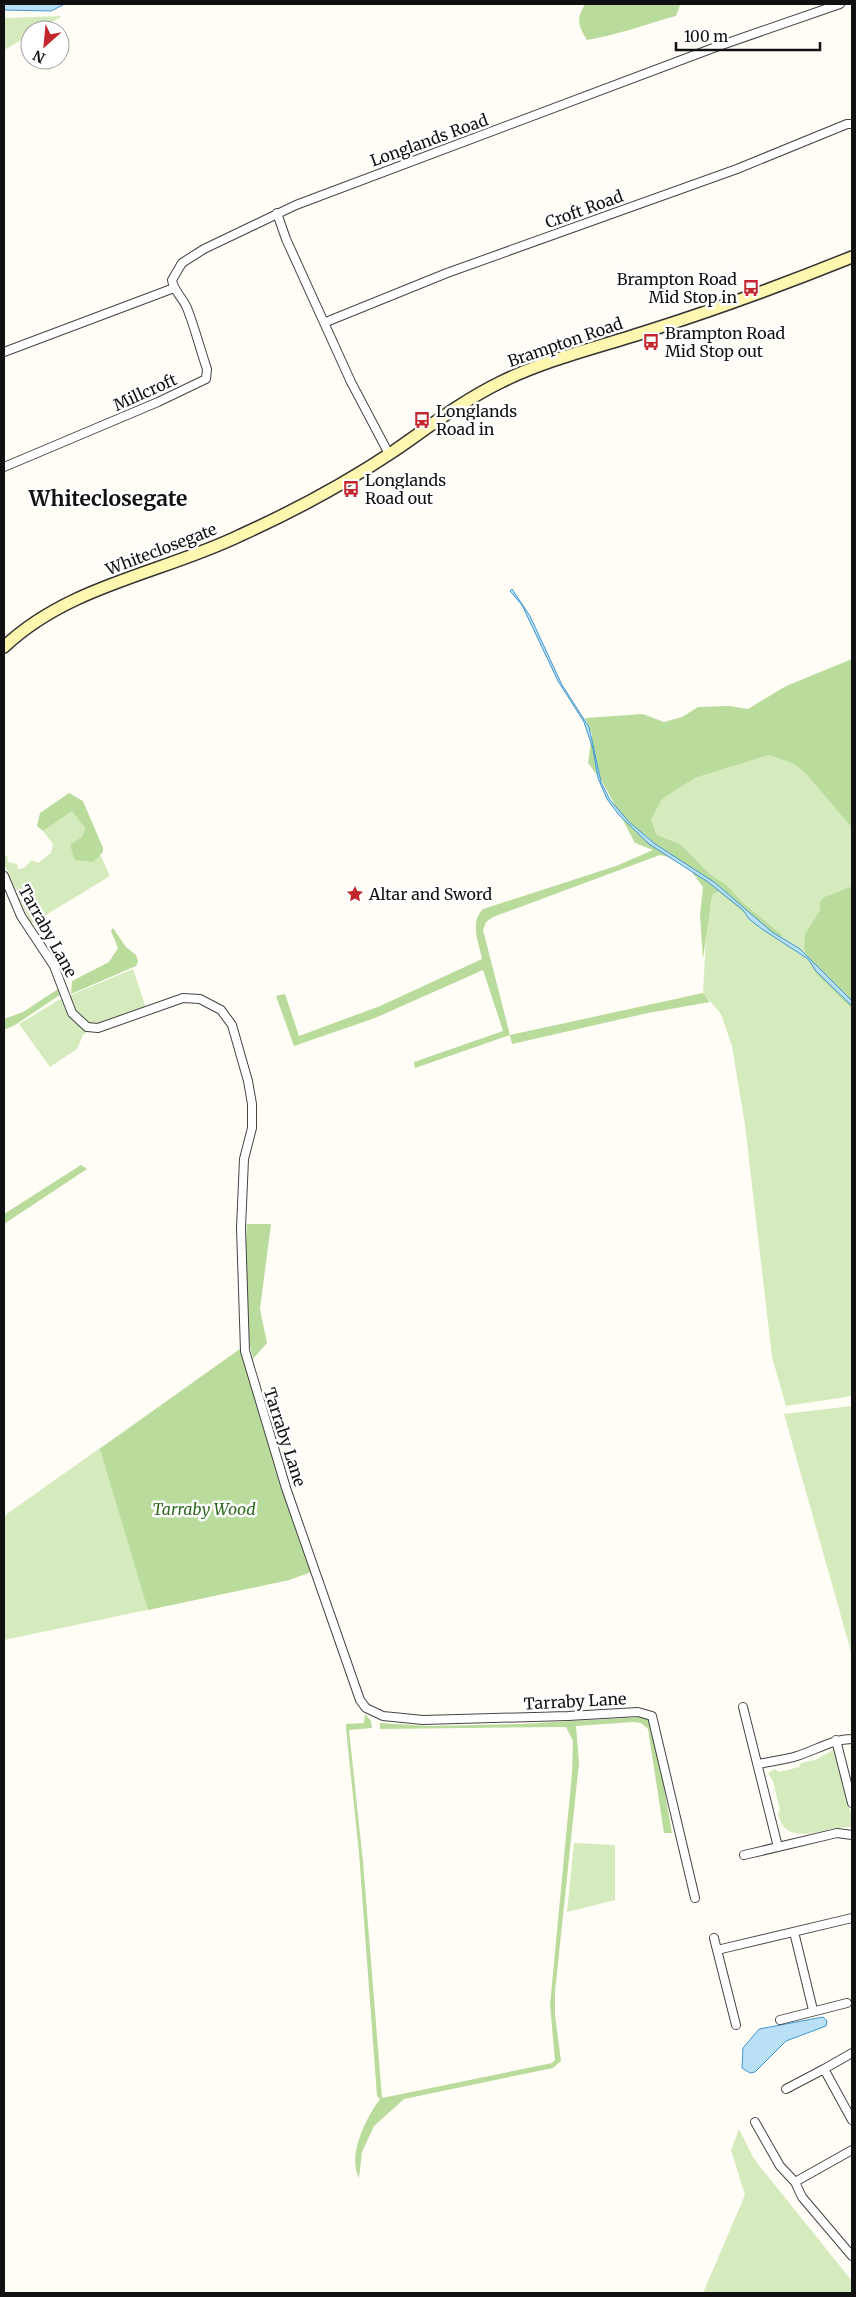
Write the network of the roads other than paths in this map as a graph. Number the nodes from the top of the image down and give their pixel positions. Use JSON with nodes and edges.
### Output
{"nodes":[{"id":1,"x":840,"y":4,"type":"edge"},
{"id":2,"x":852,"y":124,"type":"edge"},
{"id":3,"x":277,"y":214,"type":"junction"},
{"id":4,"x":852,"y":257,"type":"edge"},
{"id":5,"x":174,"y":288,"type":"junction"},
{"id":6,"x":326,"y":322,"type":"junction"},
{"id":7,"x":4,"y":352,"type":"edge"},
{"id":8,"x":388,"y":454,"type":"junction"},
{"id":9,"x":4,"y":467,"type":"edge"},
{"id":10,"x":334,"y":487,"type":"joint"},
{"id":11,"x":4,"y":647,"type":"edge"},
{"id":12,"x":4,"y":876,"type":"edge"},
{"id":13,"x":743,"y":1707,"type":"dead end"},
{"id":14,"x":852,"y":1739,"type":"edge"},
{"id":15,"x":836,"y":1740,"type":"junction"},
{"id":16,"x":758,"y":1764,"type":"junction"},
{"id":17,"x":852,"y":1803,"type":"edge"},
{"id":18,"x":852,"y":1835,"type":"edge"},
{"id":19,"x":778,"y":1847,"type":"junction"},
{"id":20,"x":744,"y":1855,"type":"dead end"},
{"id":21,"x":695,"y":1898,"type":"dead end"},
{"id":22,"x":852,"y":1918,"type":"edge"},
{"id":23,"x":794,"y":1932,"type":"junction"},
{"id":24,"x":714,"y":1938,"type":"dead end"},
{"id":25,"x":717,"y":1950,"type":"junction"},
{"id":26,"x":847,"y":2003,"type":"dead end"},
{"id":27,"x":813,"y":2010,"type":"junction"},
{"id":28,"x":780,"y":2020,"type":"dead end"},
{"id":29,"x":736,"y":2026,"type":"dead end"},
{"id":30,"x":852,"y":2053,"type":"edge"},
{"id":31,"x":824,"y":2069,"type":"junction"},
{"id":32,"x":786,"y":2089,"type":"dead end"},
{"id":33,"x":852,"y":2120,"type":"edge"},
{"id":34,"x":755,"y":2122,"type":"dead end"},
{"id":35,"x":852,"y":2150,"type":"edge"},
{"id":36,"x":794,"y":2182,"type":"junction"},
{"id":37,"x":852,"y":2254,"type":"edge"}],
"edges":[{"from":1,"to":3,"type":"street","name":"Longlands Road"},
{"from":2,"to":6,"type":"street","name":"Croft Road"},
{"from":3,"to":5,"type":"street"},
{"from":3,"to":6,"type":"street"},
{"from":4,"to":8,"type":"main road","name":"Brampton Road"},
{"from":5,"to":7,"type":"street"},
{"from":5,"to":9,"type":"street","name":"Millcroft"},
{"from":6,"to":8,"type":"street"},
{"from":8,"to":10,"type":"main road","name":"Brampton Road"},
{"from":10,"to":11,"type":"main road","name":"Whiteclosegate"},
{"from":12,"to":21,"type":"street","name":"Tarraby Lane"},
{"from":13,"to":16,"type":"street"},
{"from":14,"to":15,"type":"street"},
{"from":15,"to":16,"type":"street"},
{"from":15,"to":17,"type":"street"},
{"from":16,"to":19,"type":"street"},
{"from":18,"to":19,"type":"street"},
{"from":19,"to":20,"type":"street"},
{"from":22,"to":23,"type":"street"},
{"from":23,"to":25,"type":"street"},
{"from":23,"to":27,"type":"street"},
{"from":24,"to":25,"type":"street"},
{"from":25,"to":29,"type":"street"},
{"from":26,"to":27,"type":"street"},
{"from":27,"to":28,"type":"street"},
{"from":30,"to":31,"type":"street"},
{"from":31,"to":32,"type":"street"},
{"from":31,"to":33,"type":"street"},
{"from":34,"to":36,"type":"street"},
{"from":35,"to":36,"type":"street"},
{"from":36,"to":37,"type":"street"}]}
